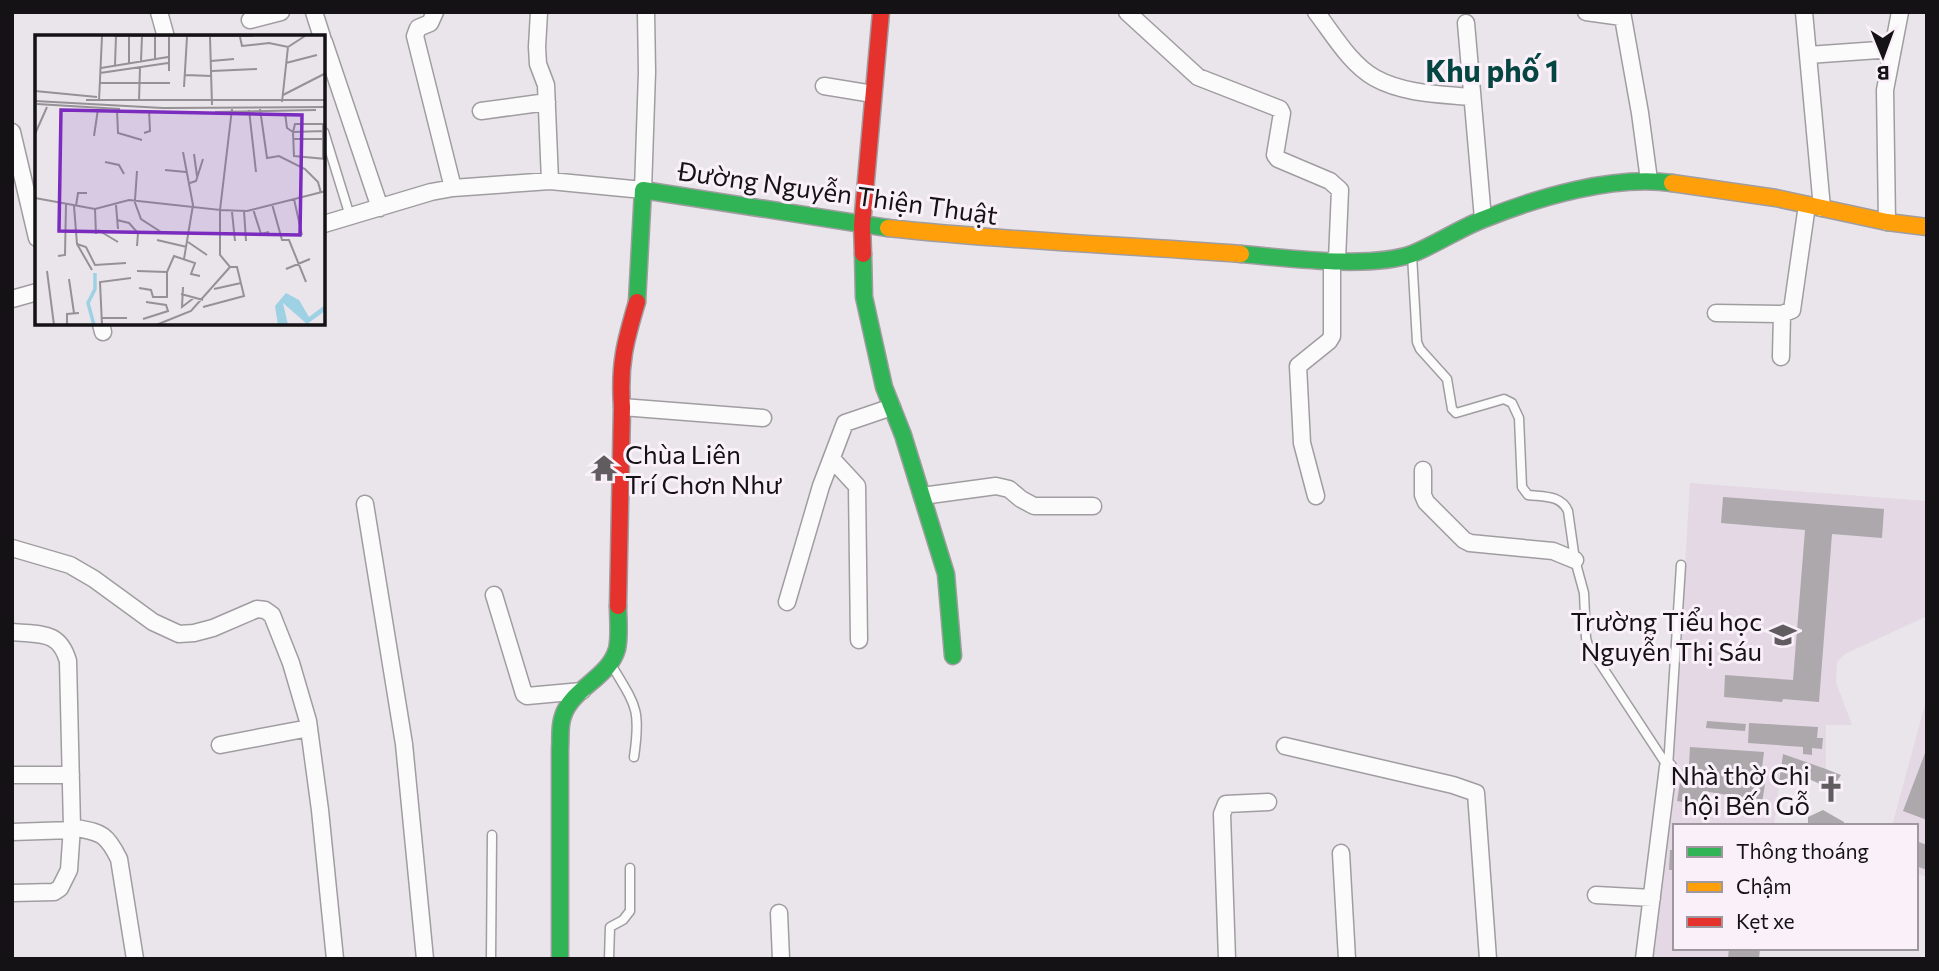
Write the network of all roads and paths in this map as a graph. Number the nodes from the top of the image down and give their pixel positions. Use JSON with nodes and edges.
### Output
{"nodes":[{"id":1,"x":159,"y":12,"type":"edge"},
{"id":2,"x":281,"y":12,"type":"edge"},
{"id":3,"x":313,"y":12,"type":"edge"},
{"id":4,"x":435,"y":12,"type":"edge"},
{"id":5,"x":539,"y":12,"type":"edge"},
{"id":6,"x":646,"y":12,"type":"edge"},
{"id":7,"x":881,"y":12,"type":"edge"},
{"id":8,"x":1127,"y":12,"type":"edge"},
{"id":9,"x":1316,"y":12,"type":"edge"},
{"id":10,"x":1586,"y":12,"type":"edge"},
{"id":11,"x":1804,"y":12,"type":"edge"},
{"id":12,"x":1900,"y":12,"type":"edge"},
{"id":13,"x":1622,"y":15,"type":"edge"},
{"id":14,"x":250,"y":20,"type":"dead end"},
{"id":15,"x":1466,"y":23,"type":"dead end"},
{"id":16,"x":165,"y":35,"type":"edge"},
{"id":17,"x":321,"y":35,"type":"edge"},
{"id":18,"x":326,"y":49,"type":"edge"},
{"id":19,"x":1893,"y":49,"type":"junction"},
{"id":20,"x":1808,"y":55,"type":"junction"},
{"id":21,"x":824,"y":86,"type":"dead end"},
{"id":22,"x":873,"y":93,"type":"junction"},
{"id":23,"x":1472,"y":97,"type":"junction"},
{"id":24,"x":547,"y":102,"type":"junction"},
{"id":25,"x":481,"y":111,"type":"dead end"},
{"id":26,"x":12,"y":132,"type":"edge"},
{"id":27,"x":326,"y":138,"type":"edge"},
{"id":28,"x":1649,"y":180,"type":"junction"},
{"id":29,"x":550,"y":181,"type":"junction"},
{"id":30,"x":453,"y":188,"type":"junction"},
{"id":31,"x":643,"y":190,"type":"junction"},
{"id":32,"x":1814,"y":206,"type":"junction"},
{"id":33,"x":380,"y":208,"type":"junction"},
{"id":34,"x":350,"y":216,"type":"junction"},
{"id":35,"x":1483,"y":219,"type":"junction"},
{"id":36,"x":1887,"y":222,"type":"junction"},
{"id":37,"x":326,"y":223,"type":"edge"},
{"id":38,"x":862,"y":225,"type":"junction"},
{"id":39,"x":1927,"y":228,"type":"edge"},
{"id":40,"x":35,"y":230,"type":"edge"},
{"id":41,"x":1412,"y":254,"type":"junction"},
{"id":42,"x":1334,"y":260,"type":"junction"},
{"id":43,"x":35,"y":293,"type":"edge"},
{"id":44,"x":12,"y":299,"type":"edge"},
{"id":45,"x":1716,"y":313,"type":"dead end"},
{"id":46,"x":1782,"y":314,"type":"junction"},
{"id":47,"x":1781,"y":358,"type":"dead end"},
{"id":48,"x":622,"y":407,"type":"junction"},
{"id":49,"x":892,"y":407,"type":"junction"},
{"id":50,"x":763,"y":418,"type":"dead end"},
{"id":51,"x":832,"y":459,"type":"junction"},
{"id":52,"x":1423,"y":470,"type":"dead end"},
{"id":53,"x":922,"y":496,"type":"junction"},
{"id":54,"x":1316,"y":496,"type":"dead end"},
{"id":55,"x":365,"y":505,"type":"dead end"},
{"id":56,"x":1093,"y":506,"type":"dead end"},
{"id":57,"x":12,"y":548,"type":"edge"},
{"id":58,"x":1575,"y":560,"type":"junction"},
{"id":59,"x":1681,"y":565,"type":"dead end"},
{"id":60,"x":494,"y":596,"type":"dead end"},
{"id":61,"x":787,"y":602,"type":"dead end"},
{"id":62,"x":12,"y":632,"type":"edge"},
{"id":63,"x":859,"y":640,"type":"dead end"},
{"id":64,"x":953,"y":656,"type":"dead end"},
{"id":65,"x":610,"y":663,"type":"junction"},
{"id":66,"x":582,"y":691,"type":"junction"},
{"id":67,"x":309,"y":728,"type":"junction"},
{"id":68,"x":220,"y":745,"type":"dead end"},
{"id":69,"x":1285,"y":746,"type":"dead end"},
{"id":70,"x":634,"y":757,"type":"dead end"},
{"id":71,"x":1668,"y":767,"type":"junction"},
{"id":72,"x":12,"y":775,"type":"edge"},
{"id":73,"x":71,"y":775,"type":"junction"},
{"id":74,"x":1268,"y":802,"type":"dead end"},
{"id":75,"x":72,"y":829,"type":"junction"},
{"id":76,"x":12,"y":832,"type":"edge"},
{"id":77,"x":492,"y":835,"type":"dead end"},
{"id":78,"x":1341,"y":853,"type":"dead end"},
{"id":79,"x":630,"y":868,"type":"dead end"},
{"id":80,"x":12,"y":893,"type":"edge"},
{"id":81,"x":1596,"y":895,"type":"dead end"},
{"id":82,"x":1652,"y":898,"type":"junction"},
{"id":83,"x":779,"y":913,"type":"dead end"},
{"id":84,"x":135,"y":959,"type":"edge"},
{"id":85,"x":335,"y":959,"type":"edge"},
{"id":86,"x":425,"y":959,"type":"edge"},
{"id":87,"x":491,"y":959,"type":"edge"},
{"id":88,"x":560,"y":959,"type":"edge"},
{"id":89,"x":610,"y":959,"type":"edge"},
{"id":90,"x":781,"y":959,"type":"edge"},
{"id":91,"x":1227,"y":959,"type":"edge"},
{"id":92,"x":1348,"y":959,"type":"edge"},
{"id":93,"x":1488,"y":959,"type":"edge"},
{"id":94,"x":1644,"y":959,"type":"edge"}],
"edges":[{"from":1,"to":16,"type":"street"},
{"from":2,"to":14,"type":"street"},
{"from":3,"to":17,"type":"street"},
{"from":4,"to":30,"type":"street"},
{"from":5,"to":24,"type":"street"},
{"from":6,"to":31,"type":"street"},
{"from":7,"to":22,"type":"street"},
{"from":8,"to":42,"type":"street"},
{"from":9,"to":23,"type":"street"},
{"from":10,"to":13,"type":"street"},
{"from":11,"to":20,"type":"street"},
{"from":12,"to":19,"type":"street"},
{"from":13,"to":28,"type":"street"},
{"from":15,"to":23,"type":"street"},
{"from":18,"to":33,"type":"street"},
{"from":19,"to":20,"type":"street"},
{"from":19,"to":36,"type":"street"},
{"from":20,"to":32,"type":"street"},
{"from":21,"to":22,"type":"street"},
{"from":22,"to":38,"type":"street"},
{"from":23,"to":35,"type":"street"},
{"from":24,"to":25,"type":"street"},
{"from":24,"to":29,"type":"street"},
{"from":26,"to":40,"type":"street"},
{"from":27,"to":34,"type":"lane"},
{"from":28,"to":32,"type":"street","name":"Đường Nguyễn Thiện Thuật"},
{"from":28,"to":35,"type":"street","name":"Đường Nguyễn Thiện Thuật"},
{"from":29,"to":30,"type":"street"},
{"from":29,"to":31,"type":"street"},
{"from":30,"to":33,"type":"street"},
{"from":31,"to":38,"type":"street","name":"Đường Nguyễn Thiện Thuật"},
{"from":31,"to":48,"type":"street","name":"Đường Nguyễn Thiện Thuật"},
{"from":32,"to":36,"type":"street","name":"Đường Nguyễn Thiện Thuật"},
{"from":32,"to":46,"type":"street"},
{"from":33,"to":34,"type":"street"},
{"from":34,"to":37,"type":"street"},
{"from":35,"to":41,"type":"street","name":"Đường Nguyễn Thiện Thuật"},
{"from":36,"to":39,"type":"street","name":"Đường Nguyễn Thiện Thuật"},
{"from":38,"to":42,"type":"street","name":"Đường Nguyễn Thiện Thuật"},
{"from":38,"to":49,"type":"street"},
{"from":41,"to":42,"type":"street","name":"Đường Nguyễn Thiện Thuật"},
{"from":41,"to":58,"type":"lane"},
{"from":42,"to":54,"type":"street"},
{"from":43,"to":44,"type":"street"},
{"from":45,"to":46,"type":"street"},
{"from":46,"to":47,"type":"street"},
{"from":48,"to":50,"type":"street"},
{"from":48,"to":65,"type":"street","name":"Đường Nguyễn Thiện Thuật"},
{"from":49,"to":51,"type":"street"},
{"from":49,"to":53,"type":"street"},
{"from":51,"to":61,"type":"street"},
{"from":51,"to":63,"type":"street"},
{"from":52,"to":58,"type":"street"},
{"from":53,"to":56,"type":"street"},
{"from":53,"to":64,"type":"street"},
{"from":55,"to":86,"type":"street"},
{"from":57,"to":67,"type":"street"},
{"from":58,"to":71,"type":"lane"},
{"from":59,"to":71,"type":"lane"},
{"from":60,"to":66,"type":"street"},
{"from":62,"to":73,"type":"street"},
{"from":65,"to":66,"type":"street"},
{"from":65,"to":70,"type":"lane"},
{"from":66,"to":88,"type":"street"},
{"from":67,"to":68,"type":"street"},
{"from":67,"to":85,"type":"street"},
{"from":69,"to":93,"type":"street"},
{"from":71,"to":82,"type":"street"},
{"from":72,"to":73,"type":"street"},
{"from":73,"to":75,"type":"street"},
{"from":74,"to":91,"type":"street"},
{"from":75,"to":76,"type":"street"},
{"from":75,"to":80,"type":"street"},
{"from":75,"to":84,"type":"street"},
{"from":77,"to":87,"type":"lane"},
{"from":78,"to":92,"type":"street"},
{"from":79,"to":89,"type":"lane"},
{"from":81,"to":82,"type":"street"},
{"from":82,"to":94,"type":"street"},
{"from":83,"to":90,"type":"street"}]}
